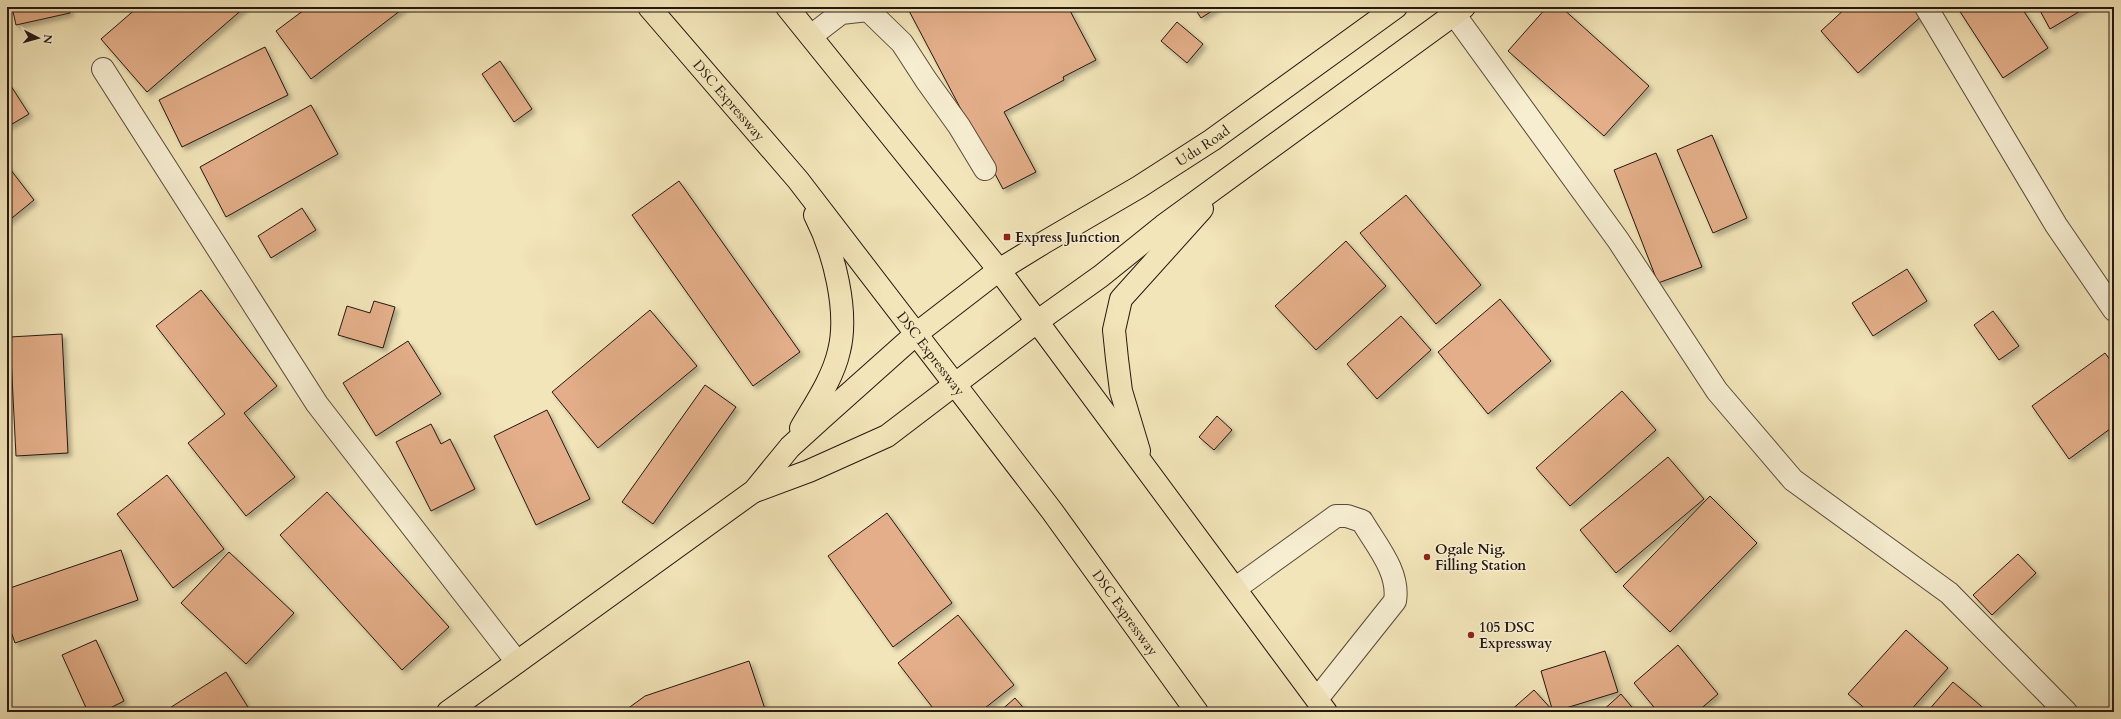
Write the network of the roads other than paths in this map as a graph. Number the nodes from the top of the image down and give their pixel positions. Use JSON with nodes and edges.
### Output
{"nodes":[{"id":1,"x":649,"y":7,"type":"edge"},
{"id":2,"x":787,"y":7,"type":"edge"},
{"id":3,"x":1396,"y":7,"type":"edge"},
{"id":4,"x":1926,"y":7,"type":"edge"},
{"id":5,"x":1459,"y":11,"type":"edge"},
{"id":6,"x":811,"y":36,"type":"junction"},
{"id":7,"x":103,"y":69,"type":"dead end"},
{"id":8,"x":985,"y":169,"type":"dead end"},
{"id":9,"x":798,"y":180,"type":"junction"},
{"id":10,"x":1228,"y":180,"type":"junction"},
{"id":11,"x":999,"y":270,"type":"junction"},
{"id":12,"x":2114,"y":310,"type":"edge"},
{"id":13,"x":1038,"y":322,"type":"junction"},
{"id":14,"x":916,"y":334,"type":"junction"},
{"id":15,"x":955,"y":385,"type":"junction"},
{"id":16,"x":790,"y":447,"type":"junction"},
{"id":17,"x":1143,"y":466,"type":"junction"},
{"id":18,"x":754,"y":491,"type":"junction"},
{"id":19,"x":1236,"y":588,"type":"junction"},
{"id":20,"x":517,"y":662,"type":"junction"},
{"id":21,"x":1321,"y":706,"type":"edge"},
{"id":22,"x":448,"y":712,"type":"edge"},
{"id":23,"x":1197,"y":712,"type":"edge"},
{"id":24,"x":2066,"y":712,"type":"edge"}],
"edges":[{"from":1,"to":9,"type":"main road","name":"DSC Expressway"},
{"from":2,"to":6,"type":"main road"},
{"from":3,"to":11,"type":"main road","name":"Udu Road"},
{"from":4,"to":12,"type":"street"},
{"from":5,"to":10,"type":"main road"},
{"from":5,"to":24,"type":"street"},
{"from":6,"to":8,"type":"street"},
{"from":6,"to":11,"type":"main road"},
{"from":7,"to":20,"type":"street"},
{"from":9,"to":14,"type":"main road","name":"DSC Expressway"},
{"from":9,"to":16,"type":"main road"},
{"from":10,"to":13,"type":"main road"},
{"from":10,"to":17,"type":"main road"},
{"from":11,"to":13,"type":"main road"},
{"from":11,"to":14,"type":"main road","name":"Udu Road"},
{"from":13,"to":15,"type":"main road"},
{"from":13,"to":17,"type":"main road"},
{"from":14,"to":15,"type":"main road","name":"DSC Expressway"},
{"from":14,"to":16,"type":"main road","name":"Udu Road"},
{"from":15,"to":18,"type":"main road"},
{"from":15,"to":23,"type":"main road","name":"DSC Expressway"},
{"from":16,"to":18,"type":"main road"},
{"from":17,"to":19,"type":"main road"},
{"from":18,"to":20,"type":"main road"},
{"from":19,"to":21,"type":"main road"},
{"from":19,"to":21,"type":"street"},
{"from":20,"to":22,"type":"main road"}]}
